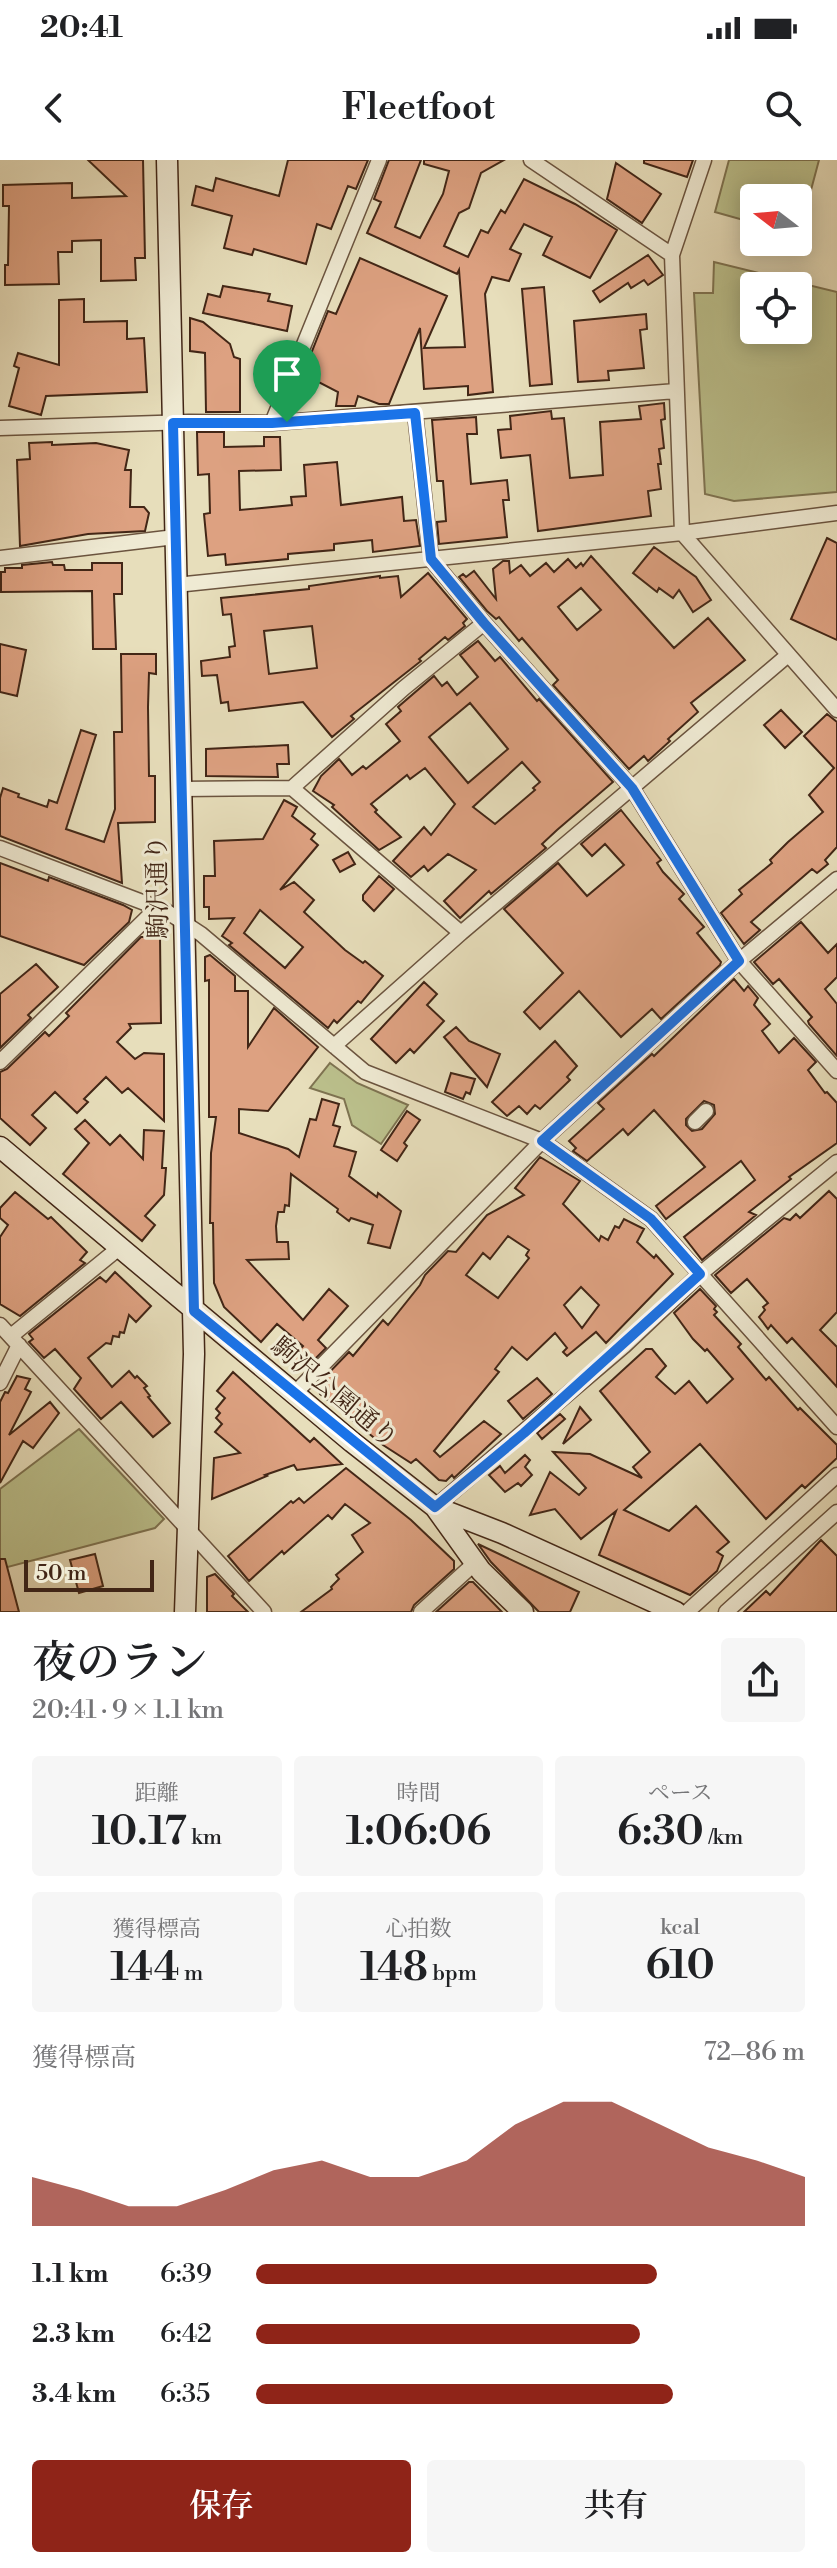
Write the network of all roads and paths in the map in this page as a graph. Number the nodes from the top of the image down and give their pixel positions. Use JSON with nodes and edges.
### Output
{"nodes":[{"id":1,"x":167,"y":160,"type":"edge"},
{"id":2,"x":379,"y":160,"type":"edge"},
{"id":3,"x":531,"y":160,"type":"edge"},
{"id":4,"x":704,"y":160,"type":"edge"},
{"id":5,"x":672,"y":255,"type":"junction"},
{"id":6,"x":676,"y":391,"type":"junction"},
{"id":7,"x":415,"y":413,"type":"junction"},
{"id":8,"x":173,"y":423,"type":"junction"},
{"id":9,"x":272,"y":423,"type":"junction"},
{"id":10,"x":0,"y":428,"type":"edge"},
{"id":11,"x":837,"y":513,"type":"edge"},
{"id":12,"x":682,"y":533,"type":"junction"},
{"id":13,"x":175,"y":537,"type":"junction"},
{"id":14,"x":0,"y":558,"type":"edge"},
{"id":15,"x":431,"y":559,"type":"junction"},
{"id":16,"x":176,"y":585,"type":"junction"},
{"id":17,"x":484,"y":623,"type":"junction"},
{"id":18,"x":788,"y":655,"type":"junction"},
{"id":19,"x":837,"y":710,"type":"edge"},
{"id":20,"x":292,"y":788,"type":"junction"},
{"id":21,"x":632,"y":788,"type":"junction"},
{"id":22,"x":180,"y":789,"type":"junction"},
{"id":23,"x":0,"y":848,"type":"edge"},
{"id":24,"x":837,"y":879,"type":"edge"},
{"id":25,"x":158,"y":907,"type":"junction"},
{"id":26,"x":185,"y":923,"type":"junction"},
{"id":27,"x":461,"y":933,"type":"junction"},
{"id":28,"x":739,"y":961,"type":"junction"},
{"id":29,"x":334,"y":1046,"type":"junction"},
{"id":30,"x":0,"y":1062,"type":"edge"},
{"id":31,"x":837,"y":1071,"type":"edge"},
{"id":32,"x":542,"y":1141,"type":"junction"},
{"id":33,"x":0,"y":1147,"type":"edge"},
{"id":34,"x":837,"y":1162,"type":"edge"},
{"id":35,"x":119,"y":1248,"type":"junction"},
{"id":36,"x":700,"y":1274,"type":"junction"},
{"id":37,"x":194,"y":1311,"type":"junction"},
{"id":38,"x":10,"y":1336,"type":"edge"},
{"id":39,"x":0,"y":1383,"type":"edge"},
{"id":40,"x":296,"y":1392,"type":"junction"},
{"id":41,"x":837,"y":1427,"type":"edge"},
{"id":42,"x":837,"y":1475,"type":"edge"},
{"id":43,"x":435,"y":1507,"type":"junction"},
{"id":44,"x":837,"y":1512,"type":"edge"},
{"id":45,"x":188,"y":1530,"type":"junction"},
{"id":46,"x":475,"y":1563,"type":"junction"},
{"id":47,"x":185,"y":1612,"type":"edge"},
{"id":48,"x":264,"y":1612,"type":"edge"},
{"id":49,"x":421,"y":1612,"type":"edge"},
{"id":50,"x":523,"y":1612,"type":"edge"},
{"id":51,"x":676,"y":1612,"type":"edge"},
{"id":52,"x":687,"y":1612,"type":"edge"},
{"id":53,"x":726,"y":1612,"type":"edge"}],
"edges":[{"from":1,"to":8,"type":"main road","name":"駒沢通り"},
{"from":2,"to":9,"type":"street"},
{"from":3,"to":5,"type":"street"},
{"from":4,"to":5,"type":"street"},
{"from":5,"to":6,"type":"street"},
{"from":6,"to":7,"type":"street"},
{"from":6,"to":12,"type":"street"},
{"from":7,"to":9,"type":"street"},
{"from":7,"to":15,"type":"street"},
{"from":8,"to":9,"type":"street"},
{"from":8,"to":10,"type":"street"},
{"from":8,"to":13,"type":"main road","name":"駒沢通り"},
{"from":11,"to":12,"type":"street"},
{"from":12,"to":15,"type":"street"},
{"from":12,"to":18,"type":"street"},
{"from":13,"to":14,"type":"street"},
{"from":13,"to":16,"type":"main road","name":"駒沢通り"},
{"from":15,"to":16,"type":"street"},
{"from":15,"to":17,"type":"street"},
{"from":16,"to":22,"type":"main road","name":"駒沢通り"},
{"from":17,"to":20,"type":"street"},
{"from":17,"to":21,"type":"street"},
{"from":18,"to":19,"type":"street"},
{"from":18,"to":21,"type":"street"},
{"from":20,"to":22,"type":"street"},
{"from":20,"to":27,"type":"street"},
{"from":21,"to":27,"type":"street"},
{"from":21,"to":28,"type":"street"},
{"from":22,"to":26,"type":"main road","name":"駒沢通り"},
{"from":23,"to":25,"type":"street"},
{"from":24,"to":28,"type":"street"},
{"from":25,"to":26,"type":"street"},
{"from":25,"to":30,"type":"street"},
{"from":26,"to":29,"type":"street"},
{"from":26,"to":37,"type":"main road","name":"駒沢通り"},
{"from":27,"to":29,"type":"street"},
{"from":28,"to":31,"type":"street"},
{"from":28,"to":32,"type":"street"},
{"from":29,"to":32,"type":"street"},
{"from":32,"to":36,"type":"street"},
{"from":32,"to":40,"type":"street"},
{"from":33,"to":35,"type":"main road","name":"駒沢公園通り"},
{"from":34,"to":36,"type":"street"},
{"from":35,"to":37,"type":"main road","name":"駒沢公園通り"},
{"from":35,"to":38,"type":"street"},
{"from":36,"to":41,"type":"street"},
{"from":36,"to":43,"type":"street"},
{"from":37,"to":40,"type":"main road","name":"駒沢公園通り"},
{"from":37,"to":45,"type":"main road","name":"駒沢通り"},
{"from":38,"to":39,"type":"street"},
{"from":38,"to":45,"type":"street"},
{"from":40,"to":43,"type":"main road","name":"駒沢公園通り"},
{"from":42,"to":52,"type":"street"},
{"from":43,"to":46,"type":"main road"},
{"from":43,"to":51,"type":"main road","name":"駒沢公園通り"},
{"from":44,"to":53,"type":"street"},
{"from":45,"to":47,"type":"main road","name":"駒沢通り"},
{"from":45,"to":48,"type":"street"},
{"from":46,"to":49,"type":"street"},
{"from":46,"to":50,"type":"main road"}]}
